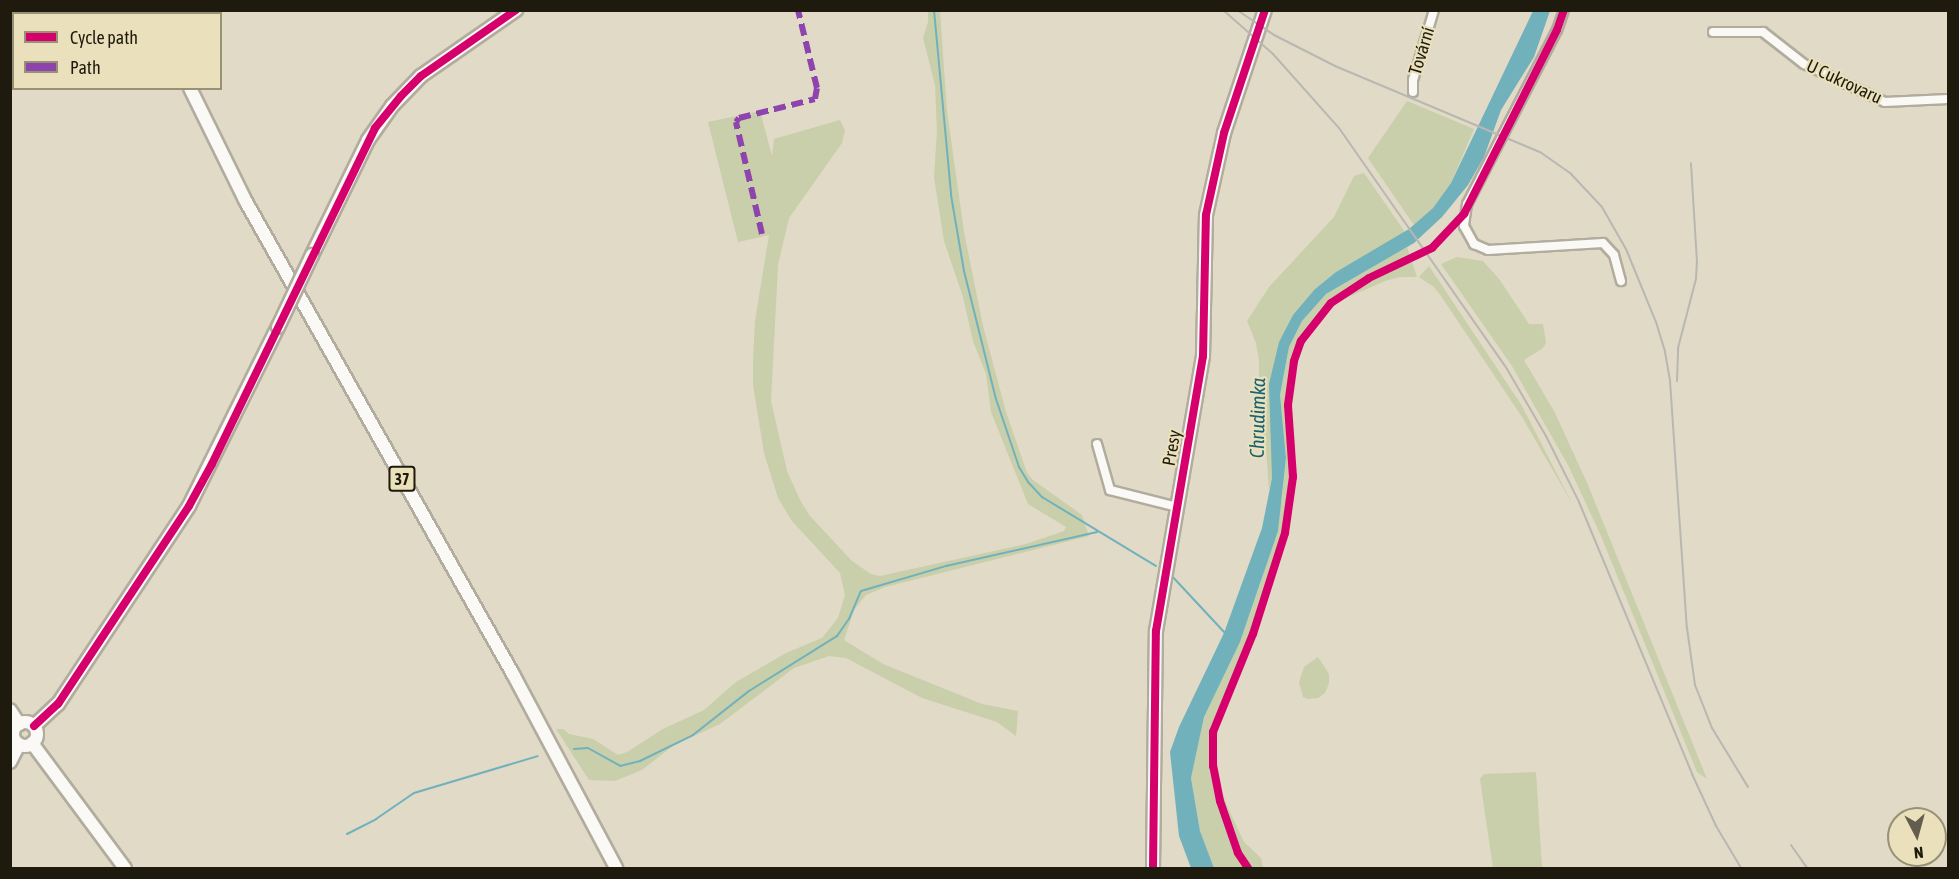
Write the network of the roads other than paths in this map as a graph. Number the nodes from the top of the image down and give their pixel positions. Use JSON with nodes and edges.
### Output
{"nodes":[{"id":1,"x":516,"y":10,"type":"edge"},
{"id":2,"x":1265,"y":10,"type":"edge"},
{"id":3,"x":1434,"y":10,"type":"edge"},
{"id":4,"x":1564,"y":10,"type":"edge"},
{"id":5,"x":1713,"y":32,"type":"dead end"},
{"id":6,"x":191,"y":90,"type":"edge"},
{"id":7,"x":1413,"y":92,"type":"dead end"},
{"id":8,"x":1948,"y":99,"type":"edge"},
{"id":9,"x":1621,"y":281,"type":"dead end"},
{"id":10,"x":1097,"y":444,"type":"dead end"},
{"id":11,"x":1177,"y":507,"type":"junction"},
{"id":12,"x":10,"y":710,"type":"edge"},
{"id":13,"x":19,"y":723,"type":"junction"},
{"id":14,"x":34,"y":726,"type":"junction"},
{"id":15,"x":25,"y":744,"type":"junction"},
{"id":16,"x":10,"y":762,"type":"edge"},
{"id":17,"x":125,"y":868,"type":"edge"},
{"id":18,"x":616,"y":868,"type":"edge"},
{"id":19,"x":1153,"y":868,"type":"edge"}],
"edges":[{"from":1,"to":14,"type":"street","bridge":true},
{"from":2,"to":11,"type":"street","name":"Presy"},
{"from":3,"to":7,"type":"street","name":"Tovární"},
{"from":4,"to":9,"type":"street"},
{"from":5,"to":8,"type":"street","name":"U Cukrovaru"},
{"from":6,"to":18,"type":"street","number":"37"},
{"from":10,"to":11,"type":"street"},
{"from":11,"to":19,"type":"street","name":"Presy"},
{"from":12,"to":13,"type":"street"},
{"from":13,"to":14,"type":"street"},
{"from":13,"to":15,"type":"street"},
{"from":14,"to":15,"type":"street"},
{"from":15,"to":16,"type":"street"},
{"from":15,"to":17,"type":"street"}]}
